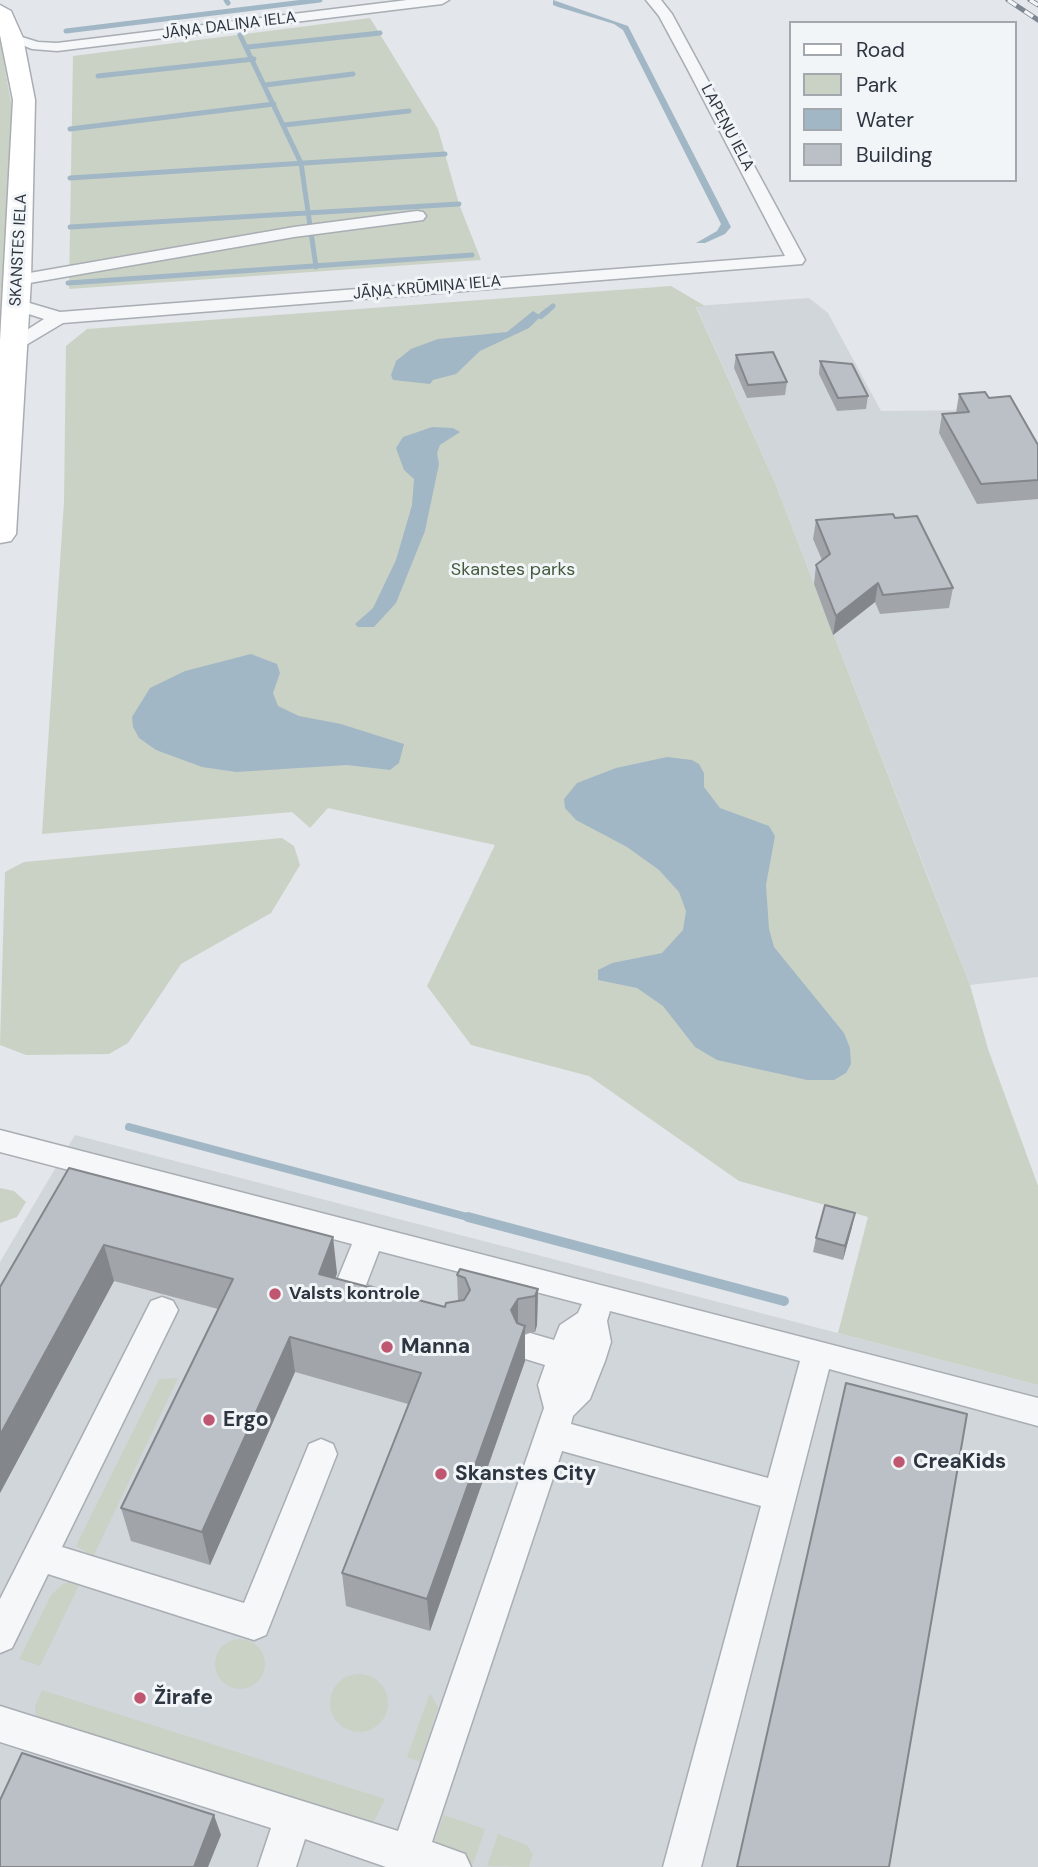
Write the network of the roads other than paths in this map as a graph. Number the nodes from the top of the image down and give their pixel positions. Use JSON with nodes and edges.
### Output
{"nodes":[{"id":1,"x":442,"y":0,"type":"edge"},
{"id":2,"x":653,"y":0,"type":"edge"},
{"id":3,"x":390,"y":3,"type":"edge"},
{"id":4,"x":0,"y":10,"type":"edge"},
{"id":5,"x":12,"y":38,"type":"junction"},
{"id":6,"x":57,"y":47,"type":"junction"},
{"id":7,"x":20,"y":70,"type":"junction"},
{"id":8,"x":417,"y":216,"type":"dead end"},
{"id":9,"x":796,"y":260,"type":"joint"},
{"id":10,"x":17,"y":292,"type":"junction"},
{"id":11,"x":59,"y":318,"type":"junction"},
{"id":12,"x":14,"y":344,"type":"junction"},
{"id":13,"x":1,"y":528,"type":"edge"},
{"id":14,"x":0,"y":1142,"type":"edge"},
{"id":15,"x":370,"y":1237,"type":"junction"},
{"id":16,"x":400,"y":1308,"type":"edge"},
{"id":17,"x":595,"y":1309,"type":"junction"},
{"id":18,"x":162,"y":1310,"type":"dead end"},
{"id":19,"x":530,"y":1347,"type":"dead end"},
{"id":20,"x":818,"y":1352,"type":"junction"},
{"id":21,"x":564,"y":1356,"type":"junction"},
{"id":22,"x":1038,"y":1412,"type":"edge"},
{"id":23,"x":556,"y":1421,"type":"junction"},
{"id":24,"x":321,"y":1454,"type":"dead end"},
{"id":25,"x":780,"y":1496,"type":"junction"},
{"id":26,"x":41,"y":1556,"type":"junction"},
{"id":27,"x":254,"y":1623,"type":"joint"},
{"id":28,"x":0,"y":1636,"type":"edge"},
{"id":29,"x":0,"y":1724,"type":"edge"},
{"id":30,"x":294,"y":1816,"type":"junction"},
{"id":31,"x":408,"y":1860,"type":"edge"},
{"id":32,"x":277,"y":1867,"type":"edge"},
{"id":33,"x":452,"y":1867,"type":"edge"},
{"id":34,"x":682,"y":1867,"type":"edge"}],
"edges":[{"from":1,"to":3,"type":"street","name":"JĀŅA DALIŅA IELA"},
{"from":2,"to":9,"type":"street","name":"LAPEŅU IELA"},
{"from":3,"to":6,"type":"street","name":"JĀŅA DALIŅA IELA"},
{"from":4,"to":5,"type":"main road","name":"SKANSTES IELA"},
{"from":5,"to":6,"type":"street","name":"JĀŅA DALIŅA IELA"},
{"from":5,"to":7,"type":"main road","name":"SKANSTES IELA"},
{"from":6,"to":7,"type":"street","name":"JĀŅA DALIŅA IELA"},
{"from":7,"to":10,"type":"main road","name":"SKANSTES IELA"},
{"from":8,"to":10,"type":"street"},
{"from":9,"to":11,"type":"street","name":"JĀŅA KRŪMIŅA IELA"},
{"from":10,"to":11,"type":"street","name":"JĀŅA KRŪMIŅA IELA"},
{"from":10,"to":12,"type":"main road","name":"SKANSTES IELA"},
{"from":11,"to":12,"type":"street","name":"JĀŅA KRŪMIŅA IELA"},
{"from":12,"to":13,"type":"main road","name":"SKANSTES IELA"},
{"from":14,"to":15,"type":"street"},
{"from":15,"to":16,"type":"street"},
{"from":15,"to":17,"type":"street"},
{"from":17,"to":20,"type":"street"},
{"from":17,"to":21,"type":"street"},
{"from":17,"to":23,"type":"street"},
{"from":18,"to":26,"type":"street"},
{"from":19,"to":21,"type":"street"},
{"from":20,"to":22,"type":"street"},
{"from":20,"to":25,"type":"street"},
{"from":21,"to":23,"type":"street"},
{"from":23,"to":25,"type":"street"},
{"from":23,"to":31,"type":"street"},
{"from":24,"to":27,"type":"street"},
{"from":25,"to":34,"type":"street"},
{"from":26,"to":27,"type":"street"},
{"from":26,"to":28,"type":"street"},
{"from":29,"to":30,"type":"street"},
{"from":30,"to":31,"type":"street"},
{"from":30,"to":32,"type":"street"},
{"from":31,"to":33,"type":"street"}]}
